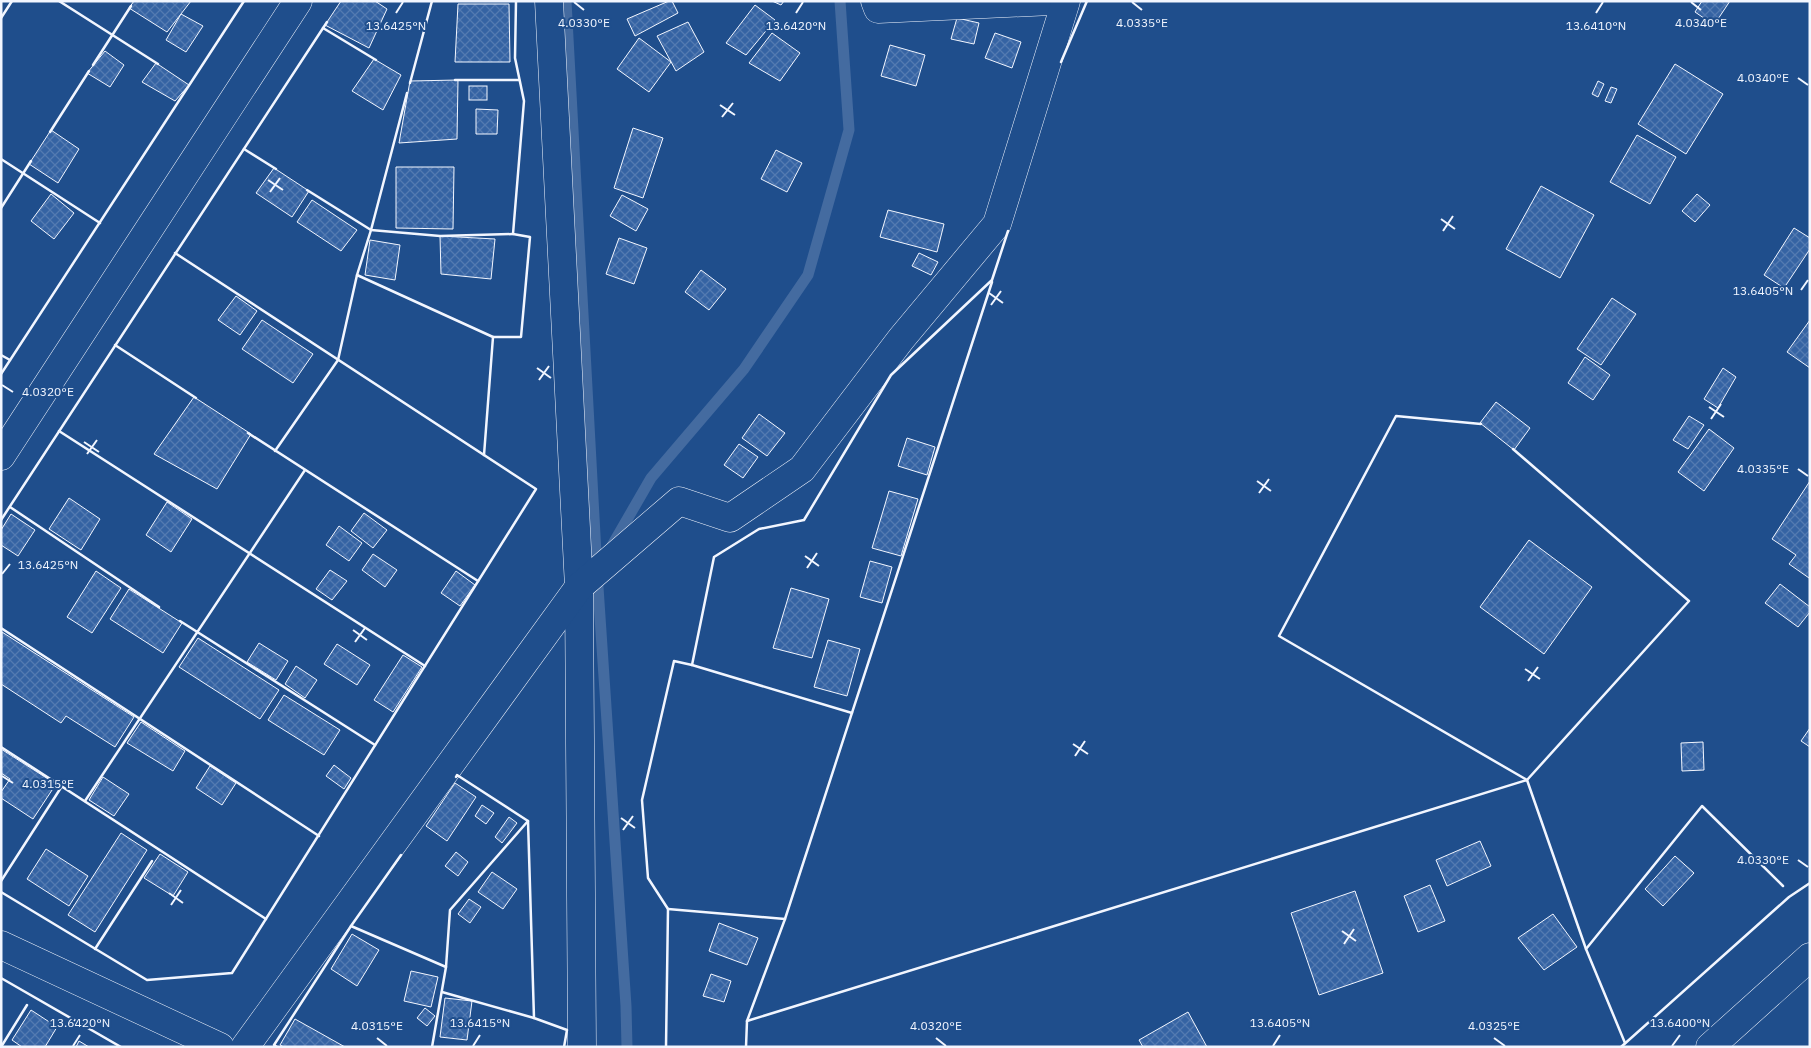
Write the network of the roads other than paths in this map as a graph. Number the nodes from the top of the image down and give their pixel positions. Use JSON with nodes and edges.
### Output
{"nodes":[{"id":1,"x":298,"y":1,"type":"edge"},
{"id":2,"x":549,"y":1,"type":"edge"},
{"id":3,"x":875,"y":1,"type":"edge"},
{"id":4,"x":1051,"y":1,"type":"edge"},
{"id":5,"x":1066,"y":1,"type":"edge"},
{"id":6,"x":1,"y":456,"type":"edge"},
{"id":7,"x":579,"y":588,"type":"junction"},
{"id":8,"x":1,"y":945,"type":"edge"},
{"id":9,"x":1810,"y":956,"type":"edge"},
{"id":10,"x":220,"y":1047,"type":"edge"},
{"id":11,"x":245,"y":1047,"type":"edge"},
{"id":12,"x":582,"y":1047,"type":"edge"},
{"id":13,"x":1710,"y":1047,"type":"edge"}],
"edges":[{"from":1,"to":6,"type":"street"},
{"from":2,"to":7,"type":"street"},
{"from":3,"to":4,"type":"street"},
{"from":5,"to":7,"type":"street"},
{"from":7,"to":11,"type":"street"},
{"from":7,"to":12,"type":"street"},
{"from":8,"to":10,"type":"street"},
{"from":9,"to":13,"type":"street"}]}
